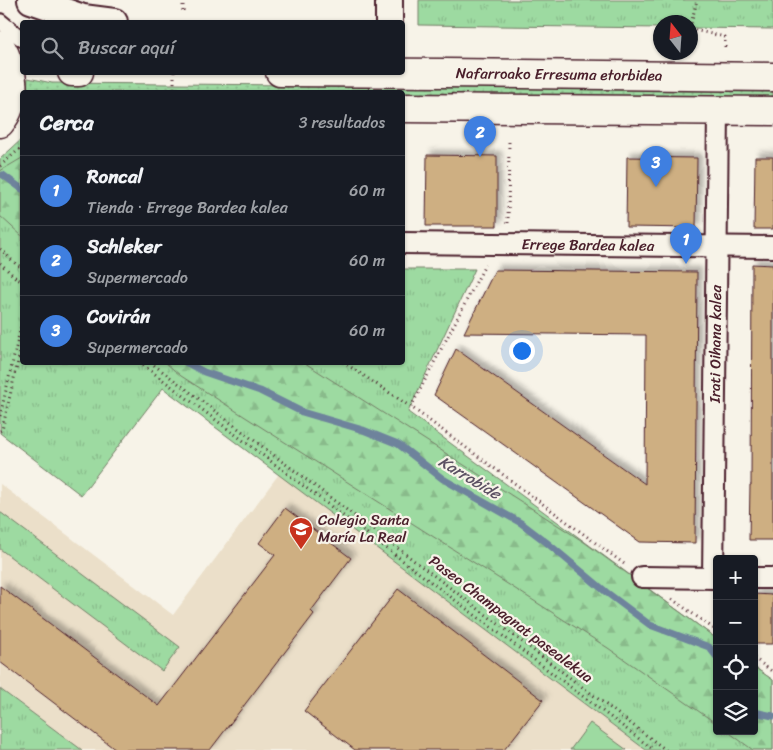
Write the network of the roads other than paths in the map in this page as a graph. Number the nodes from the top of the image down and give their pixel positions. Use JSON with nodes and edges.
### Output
{"nodes":[{"id":1,"x":31,"y":0,"type":"edge"},
{"id":2,"x":389,"y":0,"type":"edge"},
{"id":3,"x":98,"y":20,"type":"edge"},
{"id":4,"x":388,"y":20,"type":"edge"},
{"id":5,"x":0,"y":21,"type":"edge"},
{"id":6,"x":13,"y":52,"type":"edge"},
{"id":7,"x":405,"y":73,"type":"edge"},
{"id":8,"x":773,"y":77,"type":"edge"},
{"id":9,"x":405,"y":108,"type":"edge"},
{"id":10,"x":718,"y":111,"type":"junction"},
{"id":11,"x":773,"y":111,"type":"edge"},
{"id":12,"x":9,"y":118,"type":"edge"},
{"id":13,"x":405,"y":243,"type":"edge"},
{"id":14,"x":717,"y":246,"type":"junction"},
{"id":15,"x":773,"y":247,"type":"edge"},
{"id":16,"x":715,"y":555,"type":"edge"},
{"id":17,"x":642,"y":577,"type":"road end"},
{"id":18,"x":713,"y":578,"type":"edge"},
{"id":19,"x":758,"y":578,"type":"edge"},
{"id":20,"x":773,"y":578,"type":"edge"}],
"edges":[{"from":1,"to":3,"type":"street"},
{"from":2,"to":4,"type":"street"},
{"from":5,"to":6,"type":"lane"},
{"from":6,"to":12,"type":"street"},
{"from":7,"to":8,"type":"street","name":"Nafarroako Erresuma etorbidea"},
{"from":9,"to":10,"type":"street"},
{"from":10,"to":11,"type":"street"},
{"from":10,"to":14,"type":"street","name":"Irati Oihana kalea"},
{"from":13,"to":14,"type":"street","name":"Errege Bardea kalea"},
{"from":14,"to":15,"type":"street","name":"Errege Bardea kalea"},
{"from":14,"to":16,"type":"street","name":"Irati Oihana kalea"},
{"from":17,"to":18,"type":"street"},
{"from":19,"to":20,"type":"street"}]}
